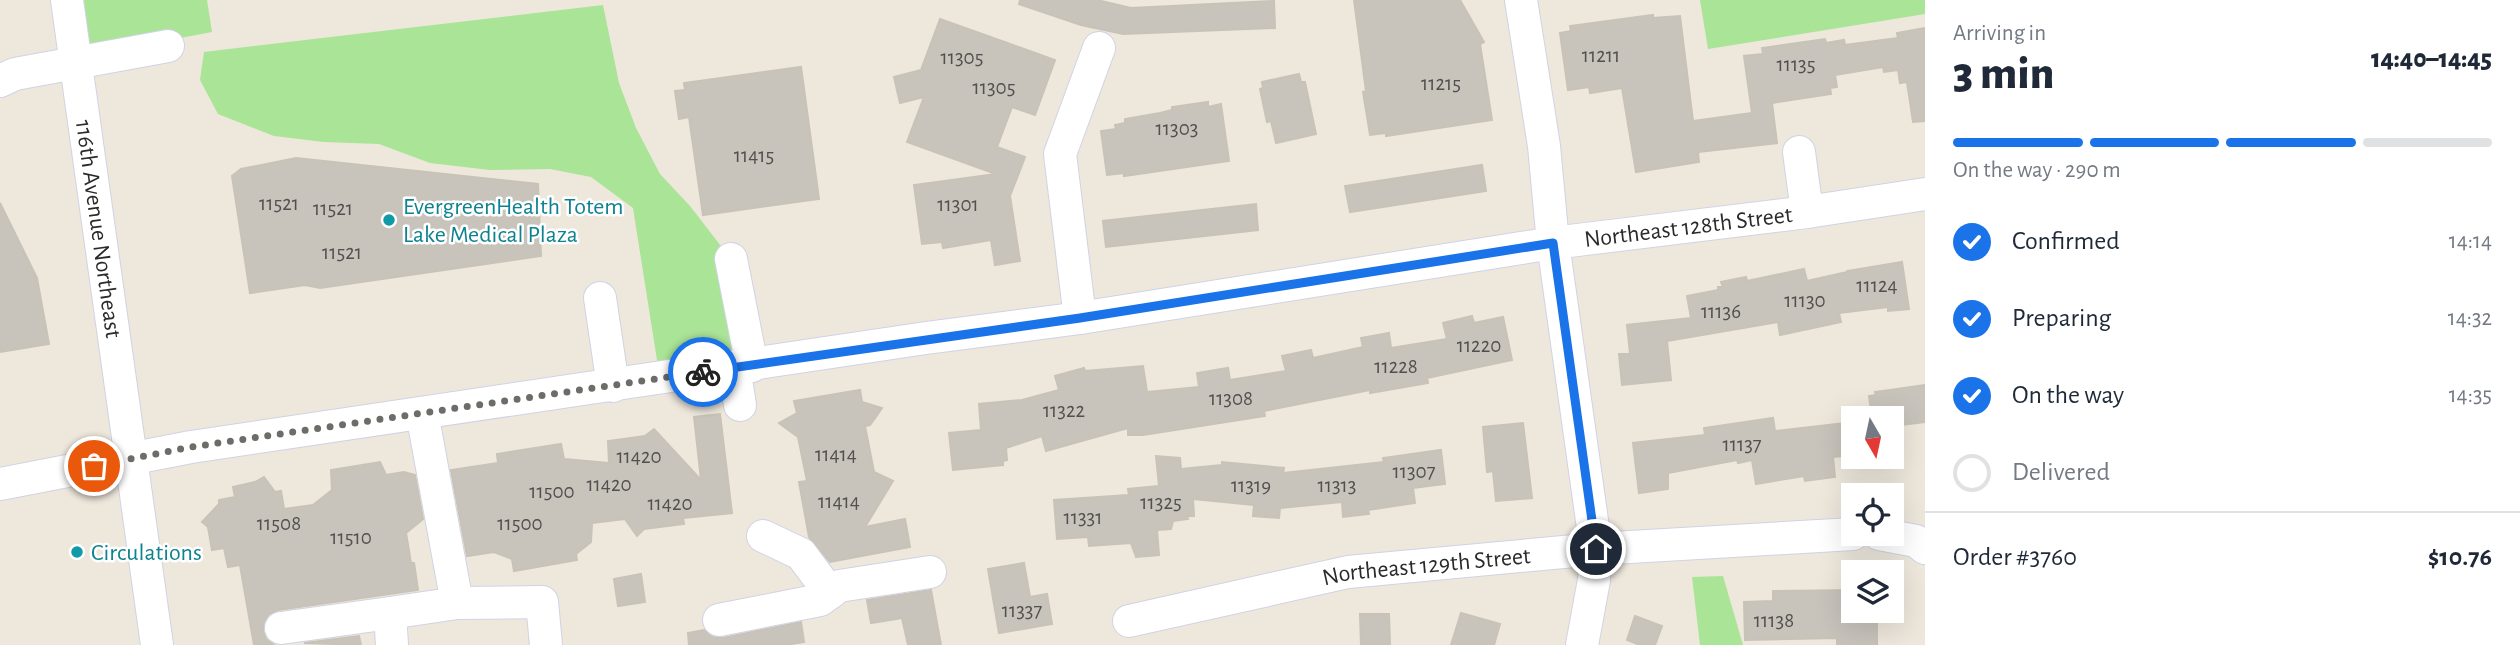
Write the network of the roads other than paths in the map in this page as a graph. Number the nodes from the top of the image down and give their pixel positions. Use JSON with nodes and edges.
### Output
{"nodes":[{"id":1,"x":67,"y":0,"type":"edge"},
{"id":2,"x":1521,"y":0,"type":"edge"},
{"id":3,"x":168,"y":46,"type":"dead end"},
{"id":4,"x":1099,"y":48,"type":"dead end"},
{"id":5,"x":74,"y":54,"type":"junction"},
{"id":6,"x":0,"y":80,"type":"edge"},
{"id":7,"x":1799,"y":152,"type":"dead end"},
{"id":8,"x":1925,"y":194,"type":"edge"},
{"id":9,"x":1807,"y":212,"type":"junction"},
{"id":10,"x":1553,"y":243,"type":"junction"},
{"id":11,"x":731,"y":259,"type":"dead end"},
{"id":12,"x":600,"y":299,"type":"dead end"},
{"id":13,"x":1080,"y":318,"type":"junction"},
{"id":14,"x":743,"y":367,"type":"junction"},
{"id":15,"x":613,"y":386,"type":"junction"},
{"id":16,"x":740,"y":405,"type":"dead end"},
{"id":17,"x":422,"y":413,"type":"junction"},
{"id":18,"x":131,"y":458,"type":"junction"},
{"id":19,"x":8,"y":482,"type":"edge"},
{"id":20,"x":1841,"y":535,"type":"edge"},
{"id":21,"x":763,"y":536,"type":"dead end"},
{"id":22,"x":1904,"y":539,"type":"edge"},
{"id":23,"x":1925,"y":548,"type":"edge"},
{"id":24,"x":1596,"y":549,"type":"junction"},
{"id":25,"x":930,"y":572,"type":"dead end"},
{"id":26,"x":830,"y":593,"type":"junction"},
{"id":27,"x":457,"y":603,"type":"junction"},
{"id":28,"x":390,"y":613,"type":"junction"},
{"id":29,"x":719,"y":620,"type":"dead end"},
{"id":30,"x":1129,"y":621,"type":"dead end"},
{"id":31,"x":281,"y":628,"type":"dead end"},
{"id":32,"x":157,"y":645,"type":"edge"},
{"id":33,"x":392,"y":645,"type":"edge"},
{"id":34,"x":546,"y":645,"type":"edge"},
{"id":35,"x":1582,"y":645,"type":"edge"}],
"edges":[{"from":1,"to":5,"type":"street","name":"116th Avenue Northeast"},
{"from":2,"to":10,"type":"street"},
{"from":3,"to":5,"type":"street"},
{"from":4,"to":13,"type":"street"},
{"from":5,"to":6,"type":"street"},
{"from":5,"to":18,"type":"street","name":"116th Avenue Northeast"},
{"from":7,"to":9,"type":"street"},
{"from":8,"to":9,"type":"street","name":"Northeast 128th Street"},
{"from":9,"to":10,"type":"street","name":"Northeast 128th Street"},
{"from":10,"to":13,"type":"street","name":"Northeast 128th Street"},
{"from":10,"to":24,"type":"street"},
{"from":11,"to":14,"type":"street"},
{"from":12,"to":15,"type":"street"},
{"from":13,"to":14,"type":"street","name":"Northeast 128th Street"},
{"from":14,"to":15,"type":"street","name":"Northeast 128th Street"},
{"from":14,"to":16,"type":"street"},
{"from":15,"to":17,"type":"street","name":"Northeast 128th Street"},
{"from":17,"to":18,"type":"street","name":"Northeast 128th Street"},
{"from":17,"to":27,"type":"street"},
{"from":18,"to":19,"type":"street","name":"Northeast 128th Street"},
{"from":18,"to":32,"type":"street","name":"116th Avenue Northeast"},
{"from":20,"to":24,"type":"street","name":"Northeast 129th Street"},
{"from":21,"to":26,"type":"street"},
{"from":22,"to":23,"type":"street"},
{"from":24,"to":30,"type":"street","name":"Northeast 129th Street"},
{"from":24,"to":35,"type":"street"},
{"from":25,"to":26,"type":"street"},
{"from":26,"to":29,"type":"street"},
{"from":27,"to":28,"type":"street"},
{"from":27,"to":34,"type":"street"},
{"from":28,"to":31,"type":"street"},
{"from":28,"to":33,"type":"street"}]}
